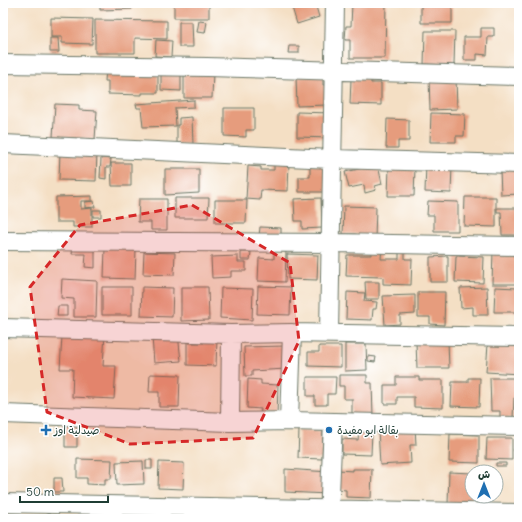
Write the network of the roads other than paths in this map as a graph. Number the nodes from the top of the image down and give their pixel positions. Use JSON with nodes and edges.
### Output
{"nodes":[{"id":1,"x":335,"y":3,"type":"edge"},
{"id":2,"x":3,"y":64,"type":"edge"},
{"id":3,"x":333,"y":71,"type":"junction"},
{"id":4,"x":519,"y":76,"type":"edge"},
{"id":5,"x":3,"y":144,"type":"edge"},
{"id":6,"x":332,"y":159,"type":"junction"},
{"id":7,"x":519,"y":164,"type":"edge"},
{"id":8,"x":3,"y":241,"type":"edge"},
{"id":9,"x":331,"y":243,"type":"junction"},
{"id":10,"x":519,"y":246,"type":"edge"},
{"id":11,"x":3,"y":328,"type":"edge"},
{"id":12,"x":292,"y":333,"type":"junction"},
{"id":13,"x":329,"y":333,"type":"junction"},
{"id":14,"x":232,"y":334,"type":"junction"},
{"id":15,"x":519,"y":337,"type":"edge"},
{"id":16,"x":3,"y":414,"type":"edge"},
{"id":17,"x":289,"y":421,"type":"junction"},
{"id":18,"x":230,"y":422,"type":"junction"},
{"id":19,"x":333,"y":422,"type":"junction"},
{"id":20,"x":519,"y":426,"type":"edge"},
{"id":21,"x":3,"y":502,"type":"edge"},
{"id":22,"x":519,"y":513,"type":"edge"},
{"id":23,"x":330,"y":514,"type":"edge"}],
"edges":[{"from":1,"to":3,"type":"street"},
{"from":2,"to":3,"type":"street"},
{"from":3,"to":4,"type":"street"},
{"from":3,"to":6,"type":"street"},
{"from":5,"to":6,"type":"street"},
{"from":6,"to":7,"type":"street"},
{"from":6,"to":9,"type":"street"},
{"from":8,"to":9,"type":"street"},
{"from":9,"to":10,"type":"street"},
{"from":9,"to":13,"type":"street"},
{"from":11,"to":14,"type":"street"},
{"from":12,"to":13,"type":"street"},
{"from":12,"to":14,"type":"street"},
{"from":12,"to":17,"type":"street"},
{"from":13,"to":15,"type":"street"},
{"from":14,"to":18,"type":"street"},
{"from":16,"to":18,"type":"street"},
{"from":17,"to":18,"type":"street"},
{"from":17,"to":19,"type":"street"},
{"from":19,"to":20,"type":"street"},
{"from":19,"to":23,"type":"street"},
{"from":21,"to":23,"type":"street"},
{"from":22,"to":23,"type":"street"}]}
